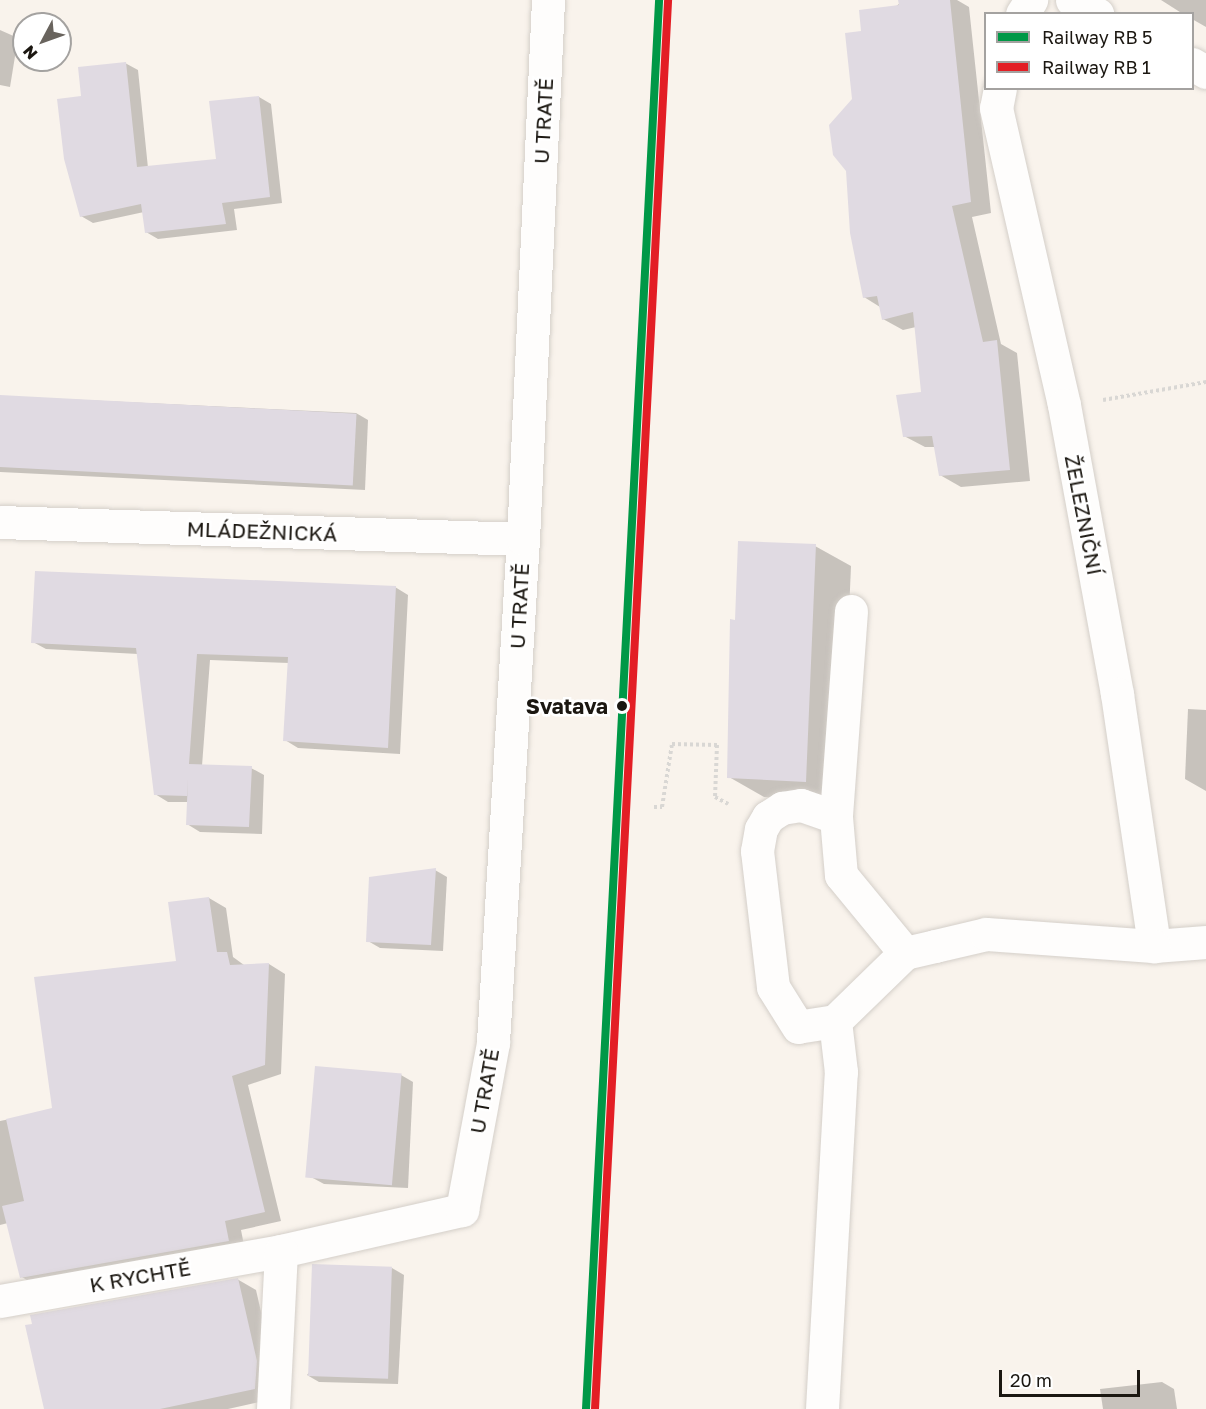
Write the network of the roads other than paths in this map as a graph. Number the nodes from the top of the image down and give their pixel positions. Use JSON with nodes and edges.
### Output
{"nodes":[{"id":1,"x":548,"y":0,"type":"edge"},
{"id":2,"x":1072,"y":0,"type":"edge"},
{"id":3,"x":1093,"y":12,"type":"edge"},
{"id":4,"x":1000,"y":90,"type":"edge"},
{"id":5,"x":0,"y":522,"type":"edge"},
{"id":6,"x":523,"y":539,"type":"junction"},
{"id":7,"x":851,"y":611,"type":"dead end"},
{"id":8,"x":836,"y":817,"type":"junction"},
{"id":9,"x":1206,"y":942,"type":"edge"},
{"id":10,"x":1154,"y":946,"type":"junction"},
{"id":11,"x":905,"y":953,"type":"junction"},
{"id":12,"x":835,"y":1021,"type":"junction"},
{"id":13,"x":462,"y":1210,"type":"joint"},
{"id":14,"x":281,"y":1251,"type":"junction"},
{"id":15,"x":0,"y":1301,"type":"edge"},
{"id":16,"x":273,"y":1409,"type":"edge"},
{"id":17,"x":822,"y":1409,"type":"edge"}],
"edges":[{"from":1,"to":6,"type":"street","name":"U TRATĚ"},
{"from":2,"to":3,"type":"street"},
{"from":4,"to":10,"type":"street","name":"ŽELEZNIČNÍ"},
{"from":5,"to":6,"type":"street","name":"MLÁDEŽNICKÁ"},
{"from":6,"to":13,"type":"street","name":"U TRATĚ"},
{"from":7,"to":8,"type":"street"},
{"from":8,"to":11,"type":"street"},
{"from":8,"to":12,"type":"street"},
{"from":9,"to":10,"type":"street"},
{"from":10,"to":11,"type":"street"},
{"from":11,"to":12,"type":"street"},
{"from":12,"to":17,"type":"street"},
{"from":13,"to":14,"type":"street","name":"K RYCHTĚ"},
{"from":14,"to":15,"type":"street","name":"K RYCHTĚ"},
{"from":14,"to":16,"type":"street"}]}
